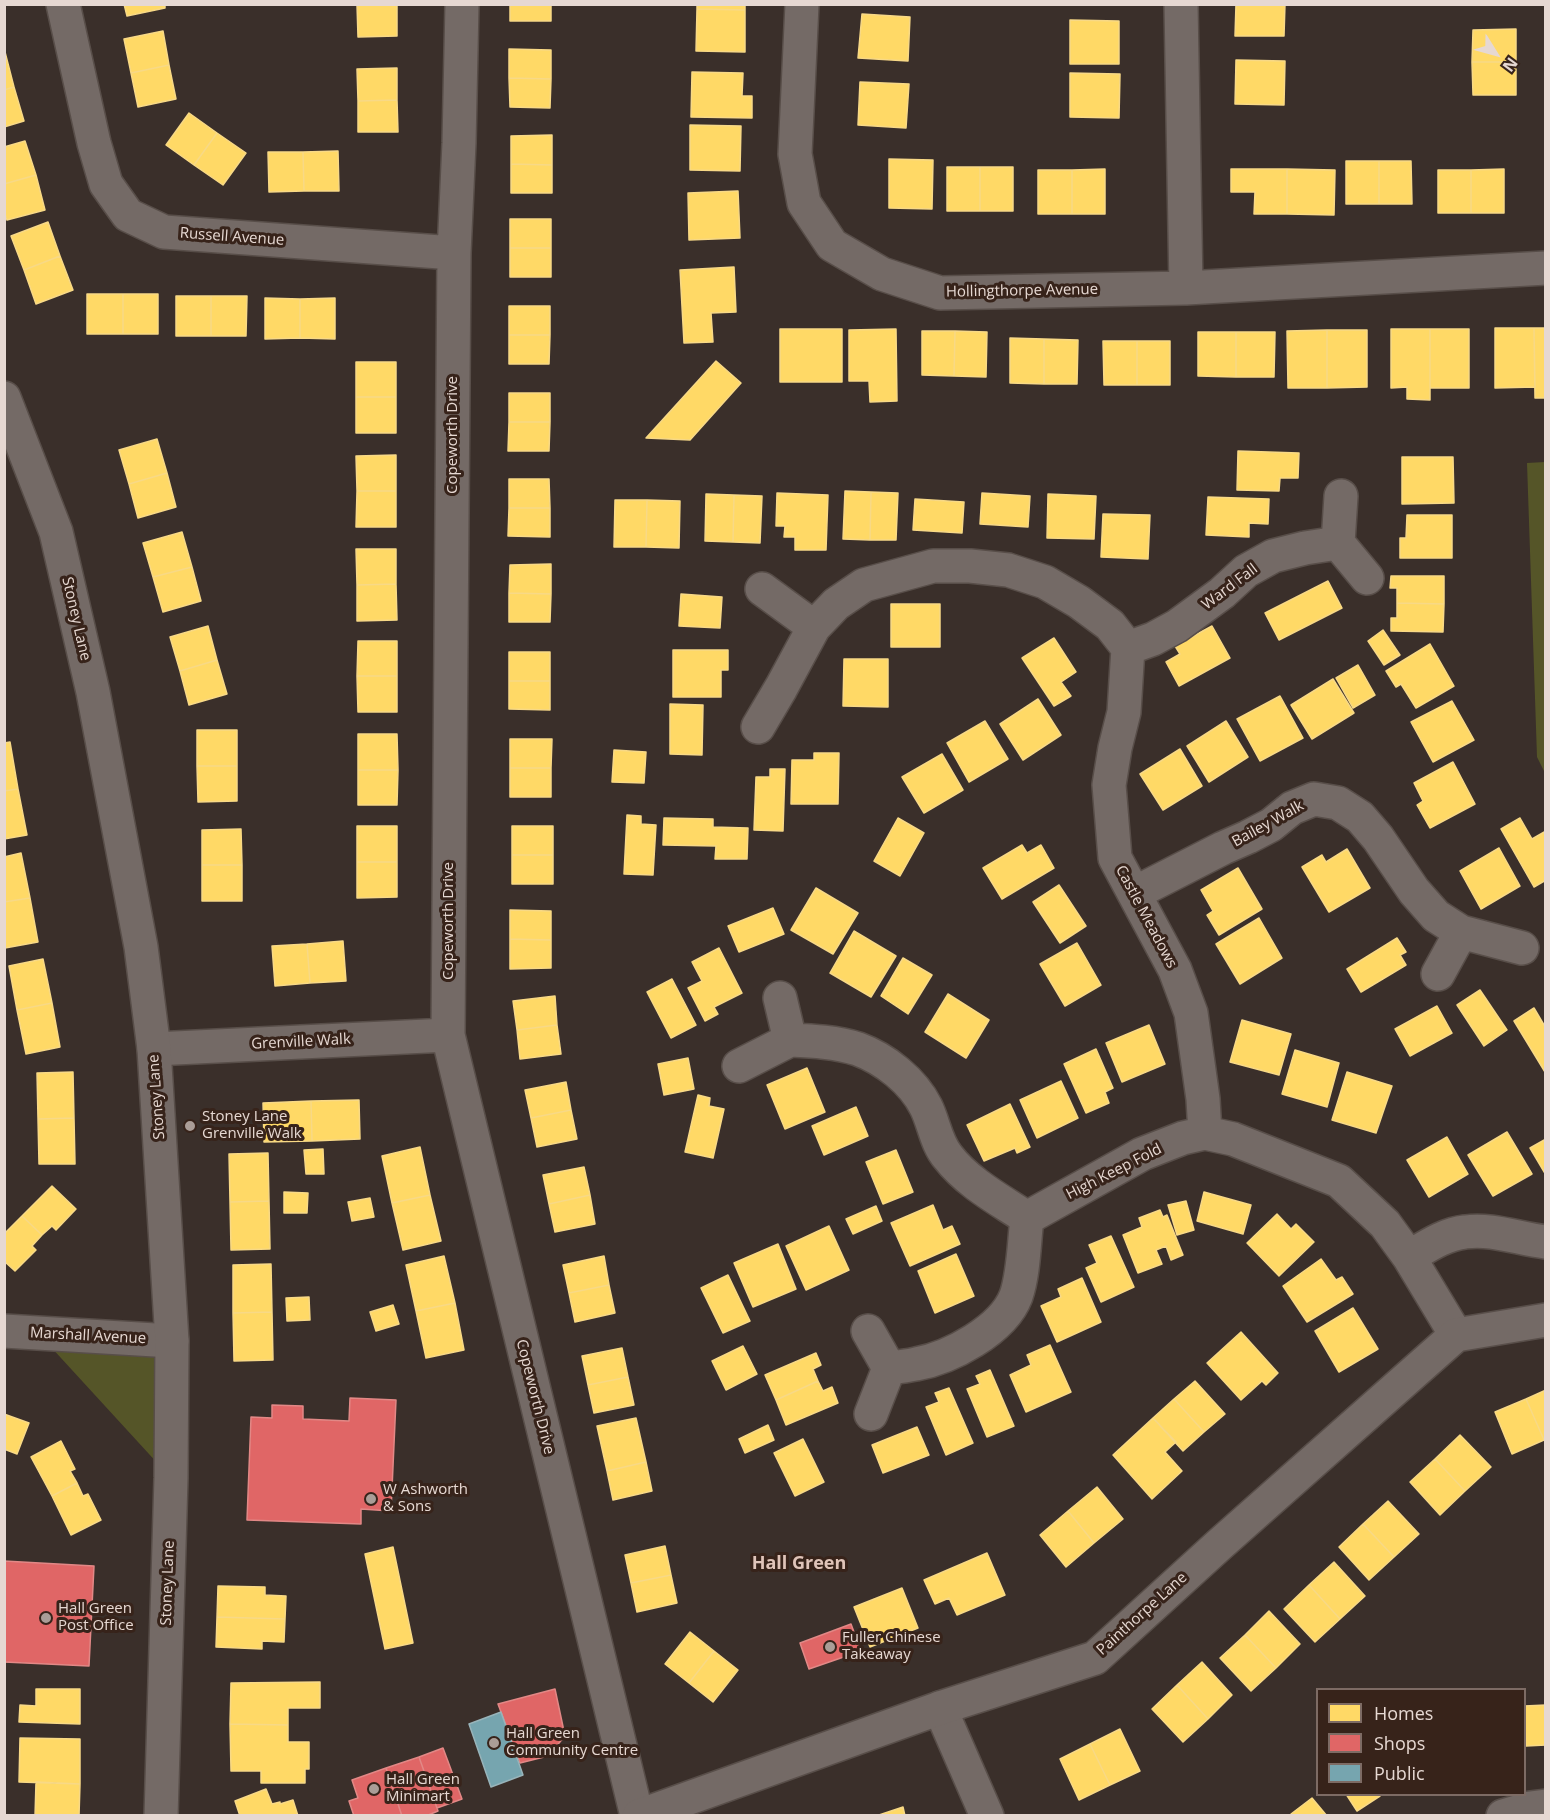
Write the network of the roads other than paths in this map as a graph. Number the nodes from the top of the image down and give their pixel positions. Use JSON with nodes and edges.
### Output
{"nodes":[{"id":1,"x":63,"y":4,"type":"edge"},
{"id":2,"x":462,"y":4,"type":"edge"},
{"id":3,"x":802,"y":4,"type":"edge"},
{"id":4,"x":1181,"y":4,"type":"edge"},
{"id":5,"x":454,"y":253,"type":"junction"},
{"id":6,"x":1545,"y":268,"type":"edge"},
{"id":7,"x":1186,"y":288,"type":"junction"},
{"id":8,"x":4,"y":398,"type":"edge"},
{"id":9,"x":1341,"y":496,"type":"dead end"},
{"id":10,"x":1338,"y":543,"type":"junction"},
{"id":11,"x":1367,"y":578,"type":"dead end"},
{"id":12,"x":762,"y":589,"type":"dead end"},
{"id":13,"x":814,"y":627,"type":"junction"},
{"id":14,"x":1128,"y":648,"type":"junction"},
{"id":15,"x":758,"y":727,"type":"dead end"},
{"id":16,"x":1135,"y":893,"type":"junction"},
{"id":17,"x":1461,"y":932,"type":"junction"},
{"id":18,"x":1522,"y":948,"type":"dead end"},
{"id":19,"x":1438,"y":974,"type":"dead end"},
{"id":20,"x":780,"y":998,"type":"dead end"},
{"id":21,"x":448,"y":1035,"type":"junction"},
{"id":22,"x":790,"y":1040,"type":"junction"},
{"id":23,"x":154,"y":1049,"type":"junction"},
{"id":24,"x":739,"y":1066,"type":"dead end"},
{"id":25,"x":1205,"y":1133,"type":"junction"},
{"id":26,"x":1027,"y":1218,"type":"junction"},
{"id":27,"x":1545,"y":1242,"type":"edge"},
{"id":28,"x":1408,"y":1257,"type":"junction"},
{"id":29,"x":1545,"y":1320,"type":"edge"},
{"id":30,"x":4,"y":1331,"type":"edge"},
{"id":31,"x":868,"y":1331,"type":"dead end"},
{"id":32,"x":1456,"y":1335,"type":"junction"},
{"id":33,"x":172,"y":1341,"type":"junction"},
{"id":34,"x":889,"y":1368,"type":"junction"},
{"id":35,"x":871,"y":1414,"type":"dead end"},
{"id":36,"x":940,"y":1708,"type":"junction"},
{"id":37,"x":1545,"y":1806,"type":"edge"},
{"id":38,"x":161,"y":1815,"type":"edge"},
{"id":39,"x":638,"y":1815,"type":"edge"},
{"id":40,"x":987,"y":1815,"type":"edge"},
{"id":41,"x":1503,"y":1815,"type":"edge"}],
"edges":[{"from":1,"to":5,"type":"street","name":"Russell Avenue"},
{"from":2,"to":5,"type":"street","name":"Copeworth Drive"},
{"from":3,"to":7,"type":"street","name":"Hollingthorpe Avenue"},
{"from":4,"to":7,"type":"street"},
{"from":5,"to":21,"type":"street","name":"Copeworth Drive"},
{"from":6,"to":7,"type":"street","name":"Hollingthorpe Avenue"},
{"from":8,"to":23,"type":"street","name":"Stoney Lane"},
{"from":9,"to":10,"type":"street"},
{"from":10,"to":11,"type":"street"},
{"from":10,"to":14,"type":"street","name":"Ward Fall"},
{"from":12,"to":13,"type":"street"},
{"from":13,"to":14,"type":"street"},
{"from":13,"to":15,"type":"street"},
{"from":14,"to":16,"type":"street","name":"Castle Meadows"},
{"from":16,"to":17,"type":"street","name":"Bailey Walk"},
{"from":16,"to":25,"type":"street","name":"Castle Meadows"},
{"from":17,"to":18,"type":"street","name":"Bailey Walk"},
{"from":17,"to":19,"type":"street"},
{"from":20,"to":22,"type":"street"},
{"from":21,"to":23,"type":"street","name":"Grenville Walk"},
{"from":21,"to":39,"type":"street","name":"Copeworth Drive"},
{"from":22,"to":24,"type":"street"},
{"from":22,"to":26,"type":"street"},
{"from":23,"to":33,"type":"street","name":"Stoney Lane"},
{"from":25,"to":26,"type":"street","name":"High Keep Fold"},
{"from":25,"to":28,"type":"street"},
{"from":26,"to":34,"type":"street"},
{"from":27,"to":28,"type":"street"},
{"from":28,"to":32,"type":"street"},
{"from":29,"to":32,"type":"street"},
{"from":30,"to":33,"type":"street","name":"Marshall Avenue"},
{"from":31,"to":34,"type":"street"},
{"from":32,"to":36,"type":"street","name":"Painthorpe Lane"},
{"from":33,"to":38,"type":"street","name":"Stoney Lane"},
{"from":34,"to":35,"type":"street"},
{"from":36,"to":39,"type":"street","name":"Painthorpe Lane"},
{"from":36,"to":40,"type":"street"},
{"from":37,"to":41,"type":"street"}]}
